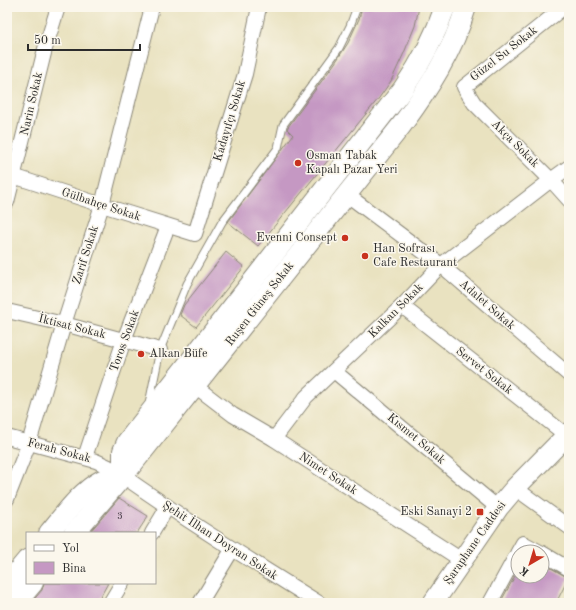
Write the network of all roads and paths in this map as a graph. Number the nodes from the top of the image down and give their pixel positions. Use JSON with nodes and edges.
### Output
{"nodes":[{"id":1,"x":58,"y":7,"type":"edge"},
{"id":2,"x":152,"y":7,"type":"edge"},
{"id":3,"x":259,"y":7,"type":"edge"},
{"id":4,"x":357,"y":7,"type":"edge"},
{"id":5,"x":445,"y":7,"type":"edge"},
{"id":6,"x":466,"y":7,"type":"edge"},
{"id":7,"x":564,"y":7,"type":"edge"},
{"id":8,"x":464,"y":86,"type":"joint"},
{"id":9,"x":569,"y":167,"type":"edge"},
{"id":10,"x":11,"y":175,"type":"edge"},
{"id":11,"x":551,"y":180,"type":"junction"},
{"id":12,"x":330,"y":182,"type":"junction"},
{"id":13,"x":346,"y":194,"type":"junction"},
{"id":14,"x":569,"y":200,"type":"edge"},
{"id":15,"x":7,"y":202,"type":"edge"},
{"id":16,"x":102,"y":205,"type":"junction"},
{"id":17,"x":168,"y":226,"type":"junction"},
{"id":18,"x":195,"y":234,"type":"joint"},
{"id":19,"x":441,"y":265,"type":"junction"},
{"id":20,"x":402,"y":306,"type":"junction"},
{"id":21,"x":7,"y":311,"type":"edge"},
{"id":22,"x":64,"y":324,"type":"junction"},
{"id":23,"x":124,"y":340,"type":"junction"},
{"id":24,"x":160,"y":350,"type":"junction"},
{"id":25,"x":334,"y":371,"type":"junction"},
{"id":26,"x":569,"y":375,"type":"edge"},
{"id":27,"x":195,"y":386,"type":"junction"},
{"id":28,"x":147,"y":415,"type":"junction"},
{"id":29,"x":568,"y":434,"type":"edge"},
{"id":30,"x":7,"y":436,"type":"edge"},
{"id":31,"x":274,"y":439,"type":"junction"},
{"id":32,"x":29,"y":443,"type":"junction"},
{"id":33,"x":85,"y":457,"type":"junction"},
{"id":34,"x":116,"y":472,"type":"junction"},
{"id":35,"x":515,"y":488,"type":"junction"},
{"id":36,"x":7,"y":499,"type":"edge"},
{"id":37,"x":167,"y":508,"type":"junction"},
{"id":38,"x":498,"y":508,"type":"junction"},
{"id":39,"x":569,"y":527,"type":"edge"},
{"id":40,"x":51,"y":532,"type":"edge"},
{"id":41,"x":75,"y":532,"type":"edge"},
{"id":42,"x":153,"y":532,"type":"edge"},
{"id":43,"x":232,"y":550,"type":"junction"},
{"id":44,"x":550,"y":558,"type":"edge"},
{"id":45,"x":26,"y":561,"type":"edge"},
{"id":46,"x":463,"y":561,"type":"junction"},
{"id":47,"x":510,"y":567,"type":"edge"},
{"id":48,"x":569,"y":569,"type":"edge"},
{"id":49,"x":7,"y":584,"type":"edge"},
{"id":50,"x":32,"y":584,"type":"edge"},
{"id":51,"x":121,"y":584,"type":"edge"},
{"id":52,"x":16,"y":603,"type":"edge"},
{"id":53,"x":110,"y":603,"type":"edge"},
{"id":54,"x":200,"y":603,"type":"edge"},
{"id":55,"x":319,"y":603,"type":"edge"},
{"id":56,"x":433,"y":603,"type":"edge"},
{"id":57,"x":490,"y":603,"type":"edge"}],
"edges":[{"from":1,"to":10,"type":"street","name":"Narin Sokak"},
{"from":2,"to":16,"type":"street","name":"Zarif Sokak"},
{"from":3,"to":18,"type":"street","name":"Kadayıfçı Sokak"},
{"from":4,"to":24,"type":"lane"},
{"from":5,"to":12,"type":"street","name":"Ruşen Güneş Sokak"},
{"from":6,"to":13,"type":"street","name":"Ruşen Güneş Sokak"},
{"from":7,"to":8,"type":"street","name":"Güzel Su Sokak"},
{"from":8,"to":11,"type":"street","name":"Akça Sokak"},
{"from":9,"to":11,"type":"street","name":"Kalkan Sokak"},
{"from":10,"to":15,"type":"street","name":"Narin Sokak"},
{"from":10,"to":16,"type":"street","name":"Gülbahçe Sokak"},
{"from":11,"to":14,"type":"street","name":"Akça Sokak"},
{"from":11,"to":19,"type":"street","name":"Kalkan Sokak"},
{"from":12,"to":13,"type":"street"},
{"from":12,"to":28,"type":"street","name":"Ruşen Güneş Sokak"},
{"from":13,"to":19,"type":"street","name":"Adalet Sokak"},
{"from":13,"to":27,"type":"street","name":"Ruşen Güneş Sokak"},
{"from":16,"to":17,"type":"street","name":"Gülbahçe Sokak"},
{"from":16,"to":22,"type":"street","name":"Zarif Sokak"},
{"from":17,"to":18,"type":"street","name":"Gülbahçe Sokak"},
{"from":17,"to":23,"type":"street","name":"Toros Sokak"},
{"from":19,"to":20,"type":"street","name":"Kalkan Sokak"},
{"from":19,"to":26,"type":"street","name":"Adalet Sokak"},
{"from":20,"to":25,"type":"street","name":"Kalkan Sokak"},
{"from":20,"to":29,"type":"street","name":"Servet Sokak"},
{"from":21,"to":22,"type":"street","name":"İktisat Sokak"},
{"from":22,"to":23,"type":"street","name":"İktisat Sokak"},
{"from":22,"to":32,"type":"street","name":"Zarif Sokak"},
{"from":23,"to":24,"type":"street","name":"İktisat Sokak"},
{"from":23,"to":33,"type":"street","name":"Toros Sokak"},
{"from":24,"to":28,"type":"lane"},
{"from":25,"to":31,"type":"street","name":"Kalkan Sokak"},
{"from":25,"to":38,"type":"street","name":"Kısmet Sokak"},
{"from":27,"to":31,"type":"street","name":"Nimet Sokak"},
{"from":27,"to":34,"type":"street","name":"Ruşen Güneş Sokak"},
{"from":28,"to":34,"type":"street","name":"Ruşen Güneş Sokak"},
{"from":29,"to":35,"type":"street","name":"Şaraphane Caddesi"},
{"from":30,"to":32,"type":"street","name":"Ferah Sokak"},
{"from":31,"to":46,"type":"street","name":"Nimet Sokak"},
{"from":32,"to":33,"type":"street","name":"Ferah Sokak"},
{"from":32,"to":36,"type":"street","name":"Zarif Sokak"},
{"from":33,"to":34,"type":"street","name":"Ferah Sokak"},
{"from":34,"to":37,"type":"street","name":"Şehit İlhan Doyran Sokak"},
{"from":34,"to":40,"type":"street"},
{"from":34,"to":41,"type":"street","name":"Ruşen Güneş Sokak"},
{"from":35,"to":38,"type":"street","name":"Şaraphane Caddesi"},
{"from":35,"to":39,"type":"street"},
{"from":37,"to":42,"type":"street"},
{"from":37,"to":43,"type":"street","name":"Şehit İlhan Doyran Sokak"},
{"from":38,"to":46,"type":"street","name":"Şaraphane Caddesi"},
{"from":43,"to":54,"type":"street"},
{"from":43,"to":55,"type":"street","name":"Şehit İlhan Doyran Sokak"},
{"from":44,"to":48,"type":"street"},
{"from":45,"to":49,"type":"street"},
{"from":46,"to":56,"type":"street","name":"Şaraphane Caddesi"},
{"from":47,"to":57,"type":"street"},
{"from":50,"to":52,"type":"street"},
{"from":51,"to":53,"type":"street"}]}
